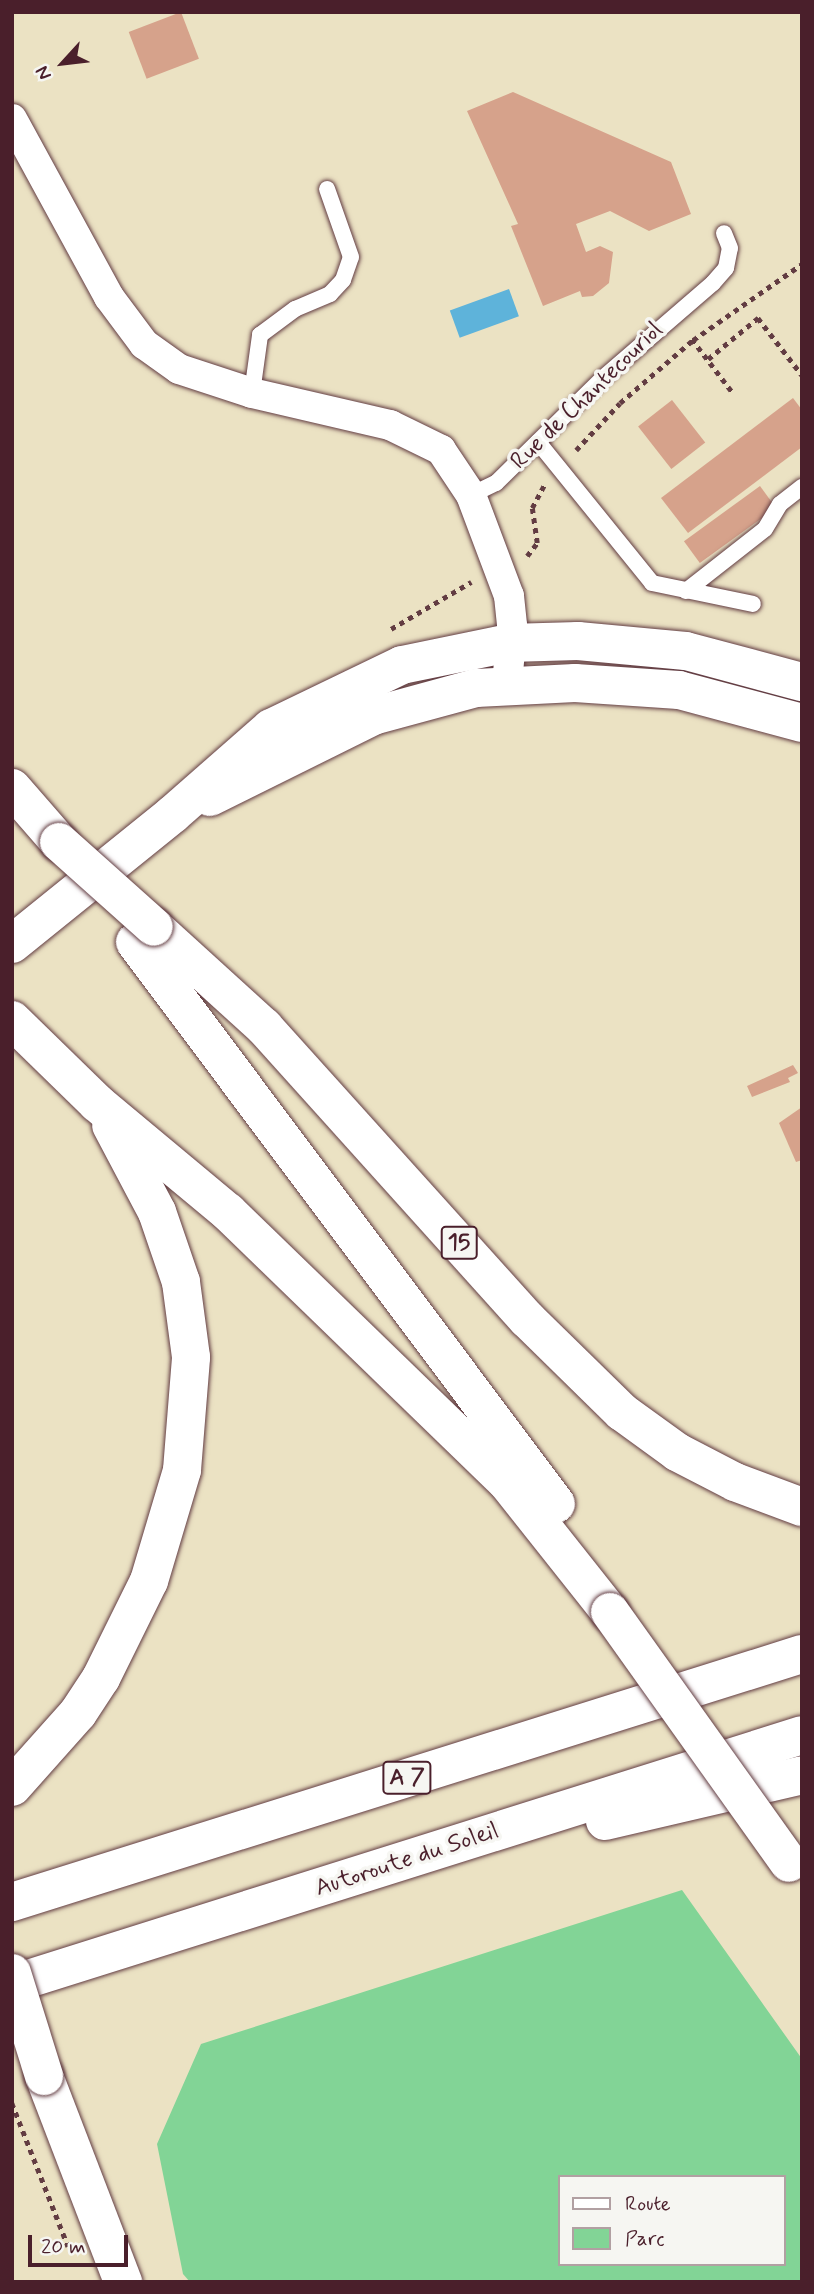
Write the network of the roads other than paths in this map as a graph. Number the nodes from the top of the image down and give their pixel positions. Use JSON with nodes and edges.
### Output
{"nodes":[{"id":1,"x":12,"y":119,"type":"edge"},
{"id":2,"x":327,"y":189,"type":"dead end"},
{"id":3,"x":724,"y":233,"type":"dead end"},
{"id":4,"x":252,"y":393,"type":"junction"},
{"id":5,"x":538,"y":442,"type":"junction"},
{"id":6,"x":802,"y":487,"type":"edge"},
{"id":7,"x":471,"y":495,"type":"junction"},
{"id":8,"x":686,"y":591,"type":"junction"},
{"id":9,"x":753,"y":604,"type":"dead end"},
{"id":10,"x":509,"y":643,"type":"junction"},
{"id":11,"x":802,"y":681,"type":"edge"},
{"id":12,"x":507,"y":685,"type":"junction"},
{"id":13,"x":802,"y":723,"type":"edge"},
{"id":14,"x":12,"y":788,"type":"edge"},
{"id":15,"x":173,"y":814,"type":"junction"},
{"id":16,"x":144,"y":934,"type":"junction"},
{"id":17,"x":12,"y":944,"type":"edge"},
{"id":18,"x":18,"y":1026,"type":"edge"},
{"id":19,"x":97,"y":1103,"type":"junction"},
{"id":20,"x":802,"y":1507,"type":"edge"},
{"id":21,"x":620,"y":1608,"type":"junction"},
{"id":22,"x":802,"y":1654,"type":"edge"},
{"id":23,"x":802,"y":1735,"type":"edge"},
{"id":24,"x":802,"y":1775,"type":"edge"},
{"id":25,"x":12,"y":1787,"type":"edge"},
{"id":26,"x":797,"y":1864,"type":"edge"},
{"id":27,"x":324,"y":1887,"type":"junction"},
{"id":28,"x":12,"y":1902,"type":"edge"},
{"id":29,"x":12,"y":1973,"type":"edge"},
{"id":30,"x":12,"y":1984,"type":"edge"},
{"id":31,"x":123,"y":2282,"type":"edge"}],
"edges":[{"from":1,"to":4,"type":"street"},
{"from":2,"to":4,"type":"lane"},
{"from":3,"to":5,"type":"lane","name":"Rue de Chantecouriol"},
{"from":4,"to":7,"type":"street"},
{"from":5,"to":7,"type":"lane","name":"Rue de Chantecouriol"},
{"from":5,"to":8,"type":"lane"},
{"from":6,"to":8,"type":"lane"},
{"from":7,"to":10,"type":"street"},
{"from":8,"to":9,"type":"lane"},
{"from":10,"to":11,"type":"main road"},
{"from":10,"to":12,"type":"street"},
{"from":10,"to":15,"type":"main road"},
{"from":12,"to":13,"type":"main road"},
{"from":12,"to":15,"type":"main road"},
{"from":14,"to":16,"type":"main road","number":"15","bridge":true},
{"from":15,"to":17,"type":"main road"},
{"from":16,"to":20,"type":"main road","number":"15"},
{"from":16,"to":21,"type":"main road"},
{"from":18,"to":19,"type":"main road"},
{"from":19,"to":21,"type":"main road"},
{"from":19,"to":25,"type":"main road"},
{"from":21,"to":26,"type":"main road","bridge":true},
{"from":22,"to":28,"type":"main road","number":"A 7"},
{"from":23,"to":27,"type":"main road","name":"Autoroute du Soleil"},
{"from":24,"to":27,"type":"main road"},
{"from":27,"to":30,"type":"main road","name":"Autoroute du Soleil"},
{"from":29,"to":31,"type":"main road","bridge":true}]}
